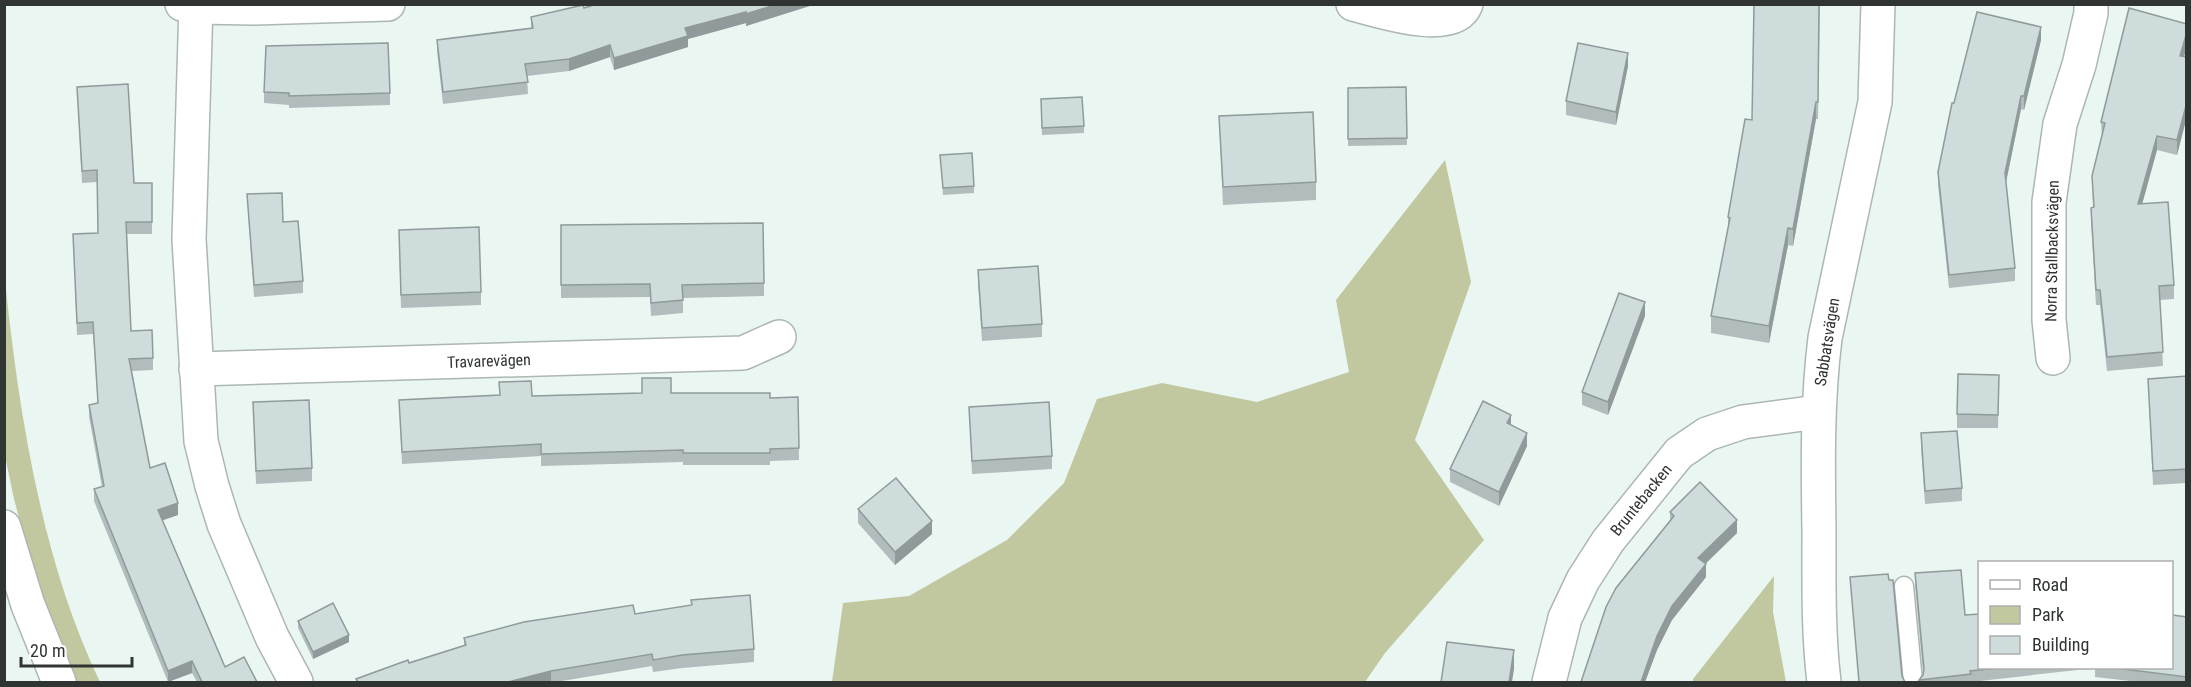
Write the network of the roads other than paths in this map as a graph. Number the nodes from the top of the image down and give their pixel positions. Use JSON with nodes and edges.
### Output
{"nodes":[{"id":1,"x":388,"y":4,"type":"edge"},
{"id":2,"x":1466,"y":4,"type":"edge"},
{"id":3,"x":1878,"y":4,"type":"edge"},
{"id":4,"x":2091,"y":4,"type":"edge"},
{"id":5,"x":192,"y":5,"type":"edge"},
{"id":6,"x":1374,"y":7,"type":"edge"},
{"id":7,"x":779,"y":337,"type":"dead end"},
{"id":8,"x":2053,"y":358,"type":"dead end"},
{"id":9,"x":196,"y":369,"type":"junction"},
{"id":10,"x":1818,"y":412,"type":"junction"},
{"id":11,"x":4,"y":527,"type":"edge"},
{"id":12,"x":1904,"y":586,"type":"dead end"},
{"id":13,"x":59,"y":682,"type":"edge"},
{"id":14,"x":296,"y":682,"type":"edge"},
{"id":15,"x":1549,"y":682,"type":"edge"},
{"id":16,"x":1824,"y":682,"type":"edge"},
{"id":17,"x":1913,"y":682,"type":"edge"}],
"edges":[{"from":1,"to":5,"type":"street"},
{"from":2,"to":6,"type":"street"},
{"from":3,"to":10,"type":"street","name":"Sabbatsvägen"},
{"from":4,"to":8,"type":"street","name":"Norra Stallbacksvägen"},
{"from":5,"to":9,"type":"street"},
{"from":7,"to":9,"type":"street","name":"Travarevägen"},
{"from":9,"to":14,"type":"street"},
{"from":10,"to":15,"type":"street","name":"Bruntebacken"},
{"from":10,"to":16,"type":"street","name":"Sabbatsvägen"},
{"from":11,"to":13,"type":"street"},
{"from":12,"to":17,"type":"lane"}]}
